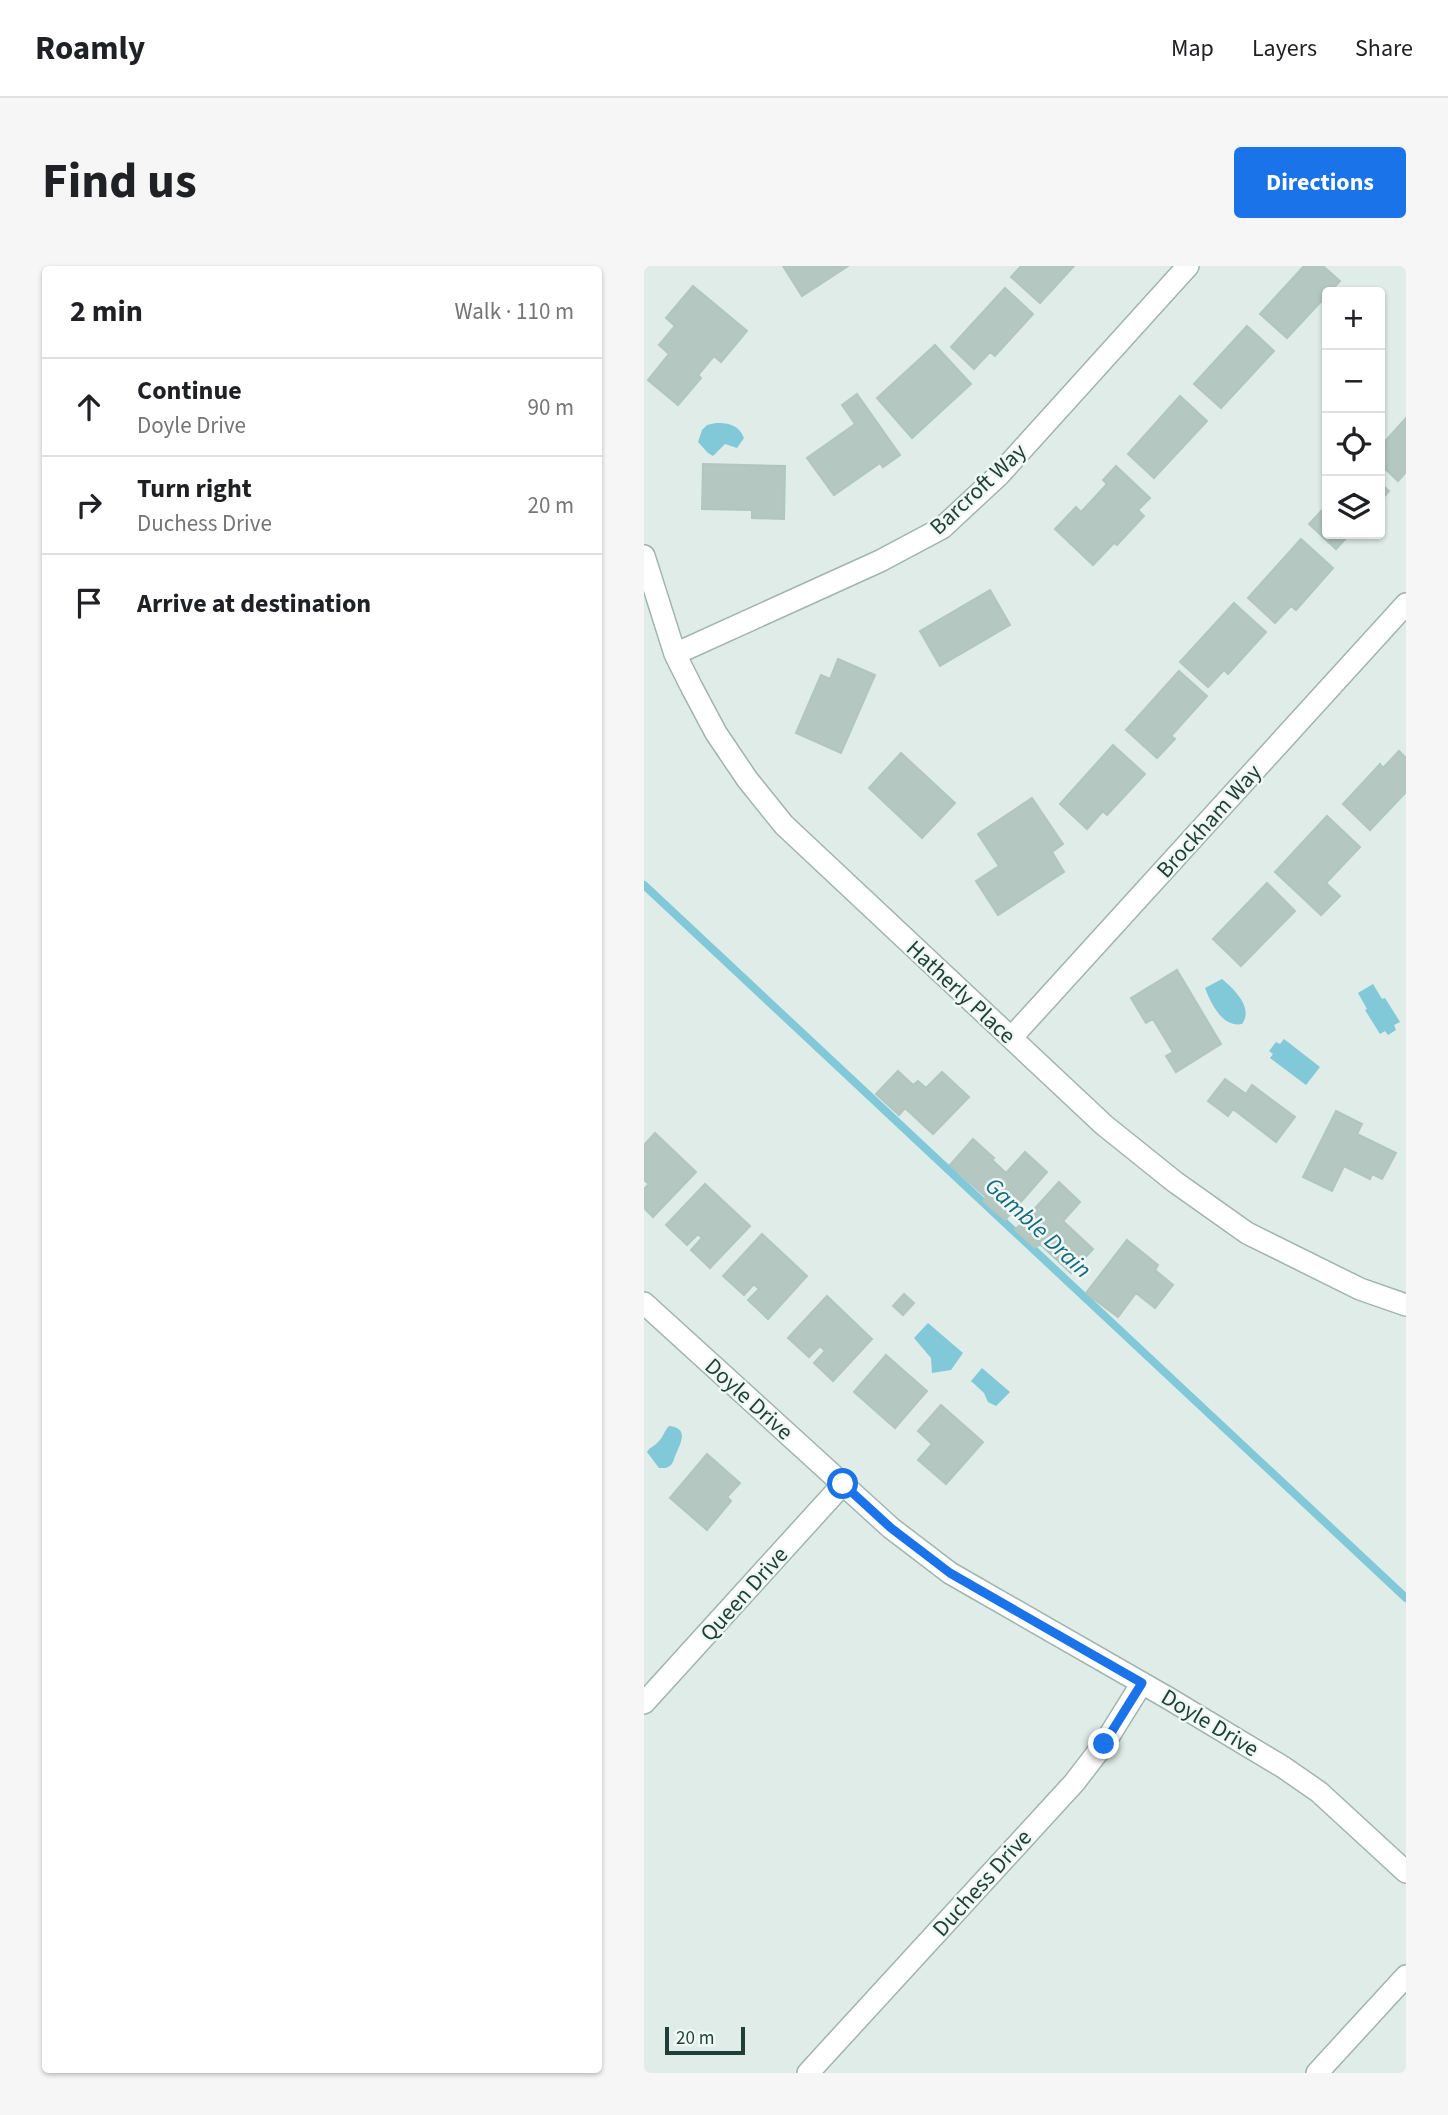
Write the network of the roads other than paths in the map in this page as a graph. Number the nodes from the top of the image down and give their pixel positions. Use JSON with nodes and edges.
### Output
{"nodes":[{"id":1,"x":1188,"y":266,"type":"edge"},
{"id":2,"x":644,"y":556,"type":"edge"},
{"id":3,"x":1406,"y":604,"type":"edge"},
{"id":4,"x":675,"y":654,"type":"junction"},
{"id":5,"x":1011,"y":1038,"type":"junction"},
{"id":6,"x":644,"y":1304,"type":"edge"},
{"id":7,"x":1406,"y":1305,"type":"edge"},
{"id":8,"x":843,"y":1484,"type":"junction"},
{"id":9,"x":1142,"y":1683,"type":"junction"},
{"id":10,"x":644,"y":1703,"type":"edge"},
{"id":11,"x":1406,"y":1872,"type":"edge"},
{"id":12,"x":1406,"y":1976,"type":"edge"},
{"id":13,"x":808,"y":2073,"type":"edge"},
{"id":14,"x":1317,"y":2073,"type":"edge"}],
"edges":[{"from":1,"to":4,"type":"street","name":"Barcroft Way"},
{"from":2,"to":4,"type":"street","name":"Hatherly Place"},
{"from":3,"to":5,"type":"street","name":"Brockham Way"},
{"from":4,"to":5,"type":"street","name":"Hatherly Place"},
{"from":5,"to":7,"type":"street","name":"Hatherly Place"},
{"from":6,"to":8,"type":"street","name":"Doyle Drive"},
{"from":8,"to":9,"type":"street","name":"Doyle Drive"},
{"from":8,"to":10,"type":"street","name":"Queen Drive"},
{"from":9,"to":11,"type":"street","name":"Doyle Drive"},
{"from":9,"to":13,"type":"street","name":"Duchess Drive"},
{"from":12,"to":14,"type":"street"}]}
